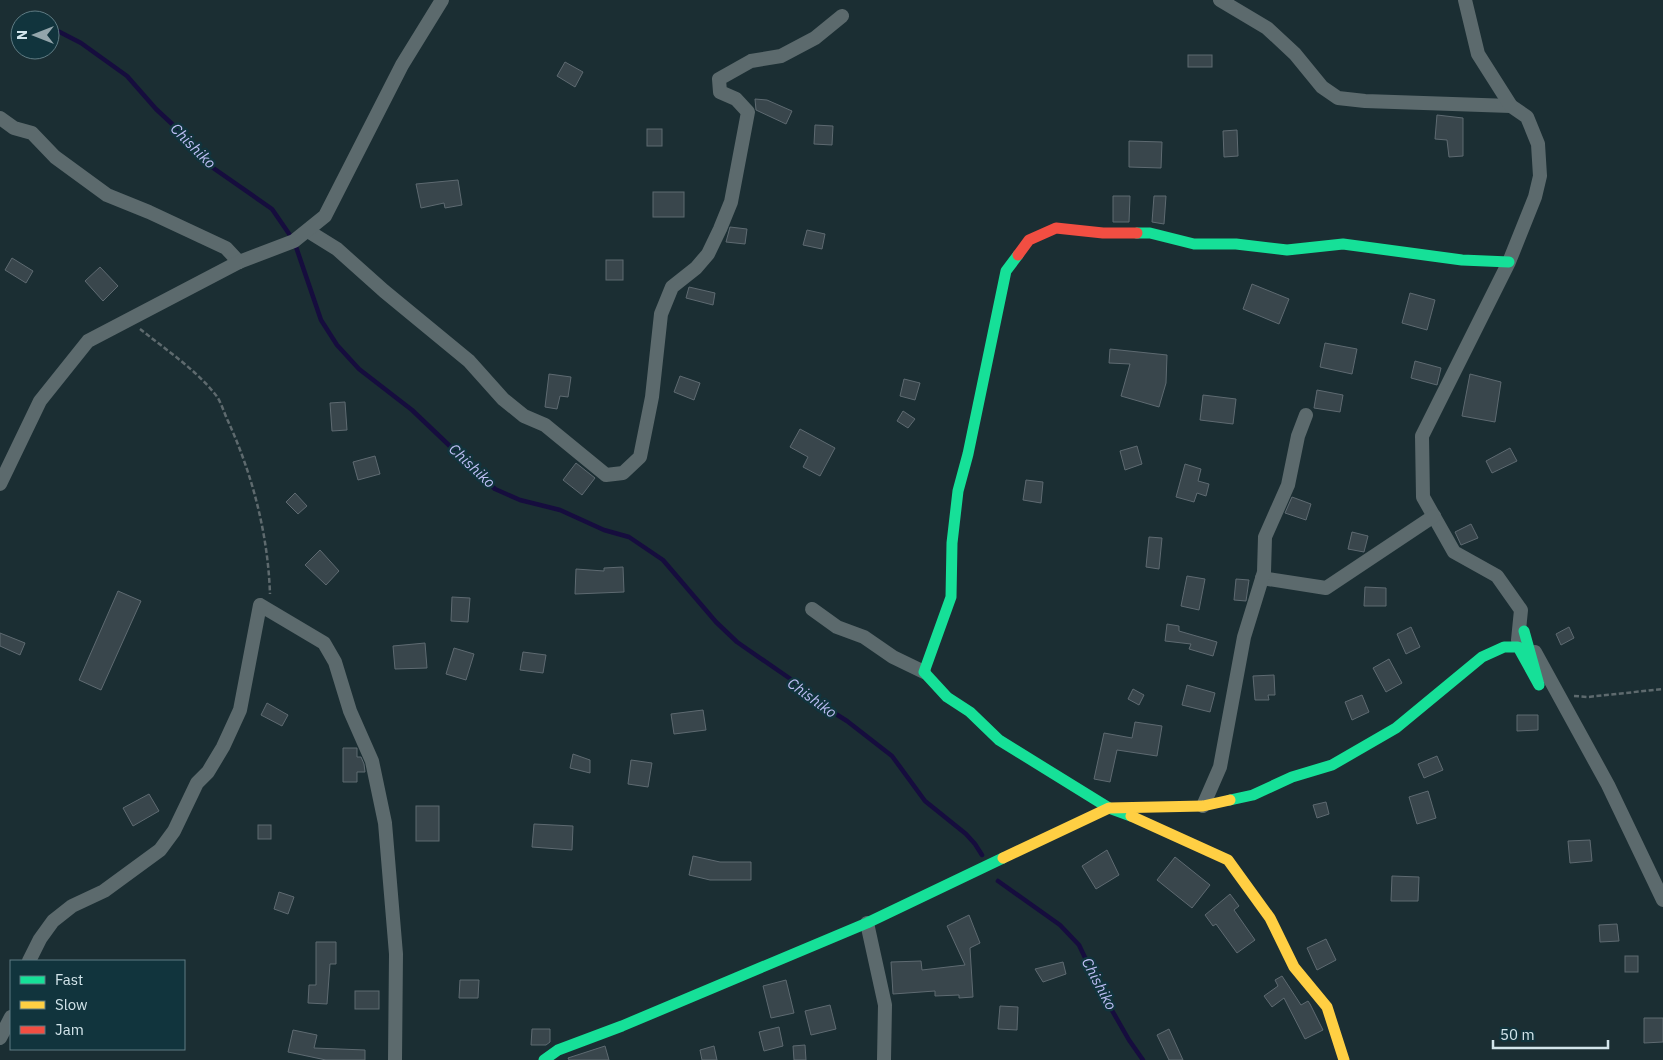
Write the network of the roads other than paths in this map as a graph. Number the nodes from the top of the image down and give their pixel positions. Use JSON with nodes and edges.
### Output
{"nodes":[{"id":1,"x":442,"y":0,"type":"edge"},
{"id":2,"x":1220,"y":0,"type":"edge"},
{"id":3,"x":1465,"y":0,"type":"edge"},
{"id":4,"x":842,"y":16,"type":"dead end"},
{"id":5,"x":1510,"y":106,"type":"junction"},
{"id":6,"x":0,"y":118,"type":"edge"},
{"id":7,"x":308,"y":231,"type":"junction"},
{"id":8,"x":239,"y":262,"type":"junction"},
{"id":9,"x":1509,"y":262,"type":"junction"},
{"id":10,"x":1306,"y":415,"type":"dead end"},
{"id":11,"x":0,"y":484,"type":"edge"},
{"id":12,"x":1434,"y":516,"type":"junction"},
{"id":13,"x":1262,"y":578,"type":"junction"},
{"id":14,"x":812,"y":609,"type":"dead end"},
{"id":15,"x":1524,"y":631,"type":"joint"},
{"id":16,"x":1518,"y":647,"type":"junction"},
{"id":17,"x":924,"y":672,"type":"junction"},
{"id":18,"x":1203,"y":806,"type":"junction"},
{"id":19,"x":1109,"y":808,"type":"junction"},
{"id":20,"x":1663,"y":900,"type":"edge"},
{"id":21,"x":867,"y":923,"type":"junction"},
{"id":22,"x":30,"y":960,"type":"edge"},
{"id":23,"x":10,"y":1019,"type":"edge"},
{"id":24,"x":0,"y":1038,"type":"edge"},
{"id":25,"x":395,"y":1060,"type":"edge"},
{"id":26,"x":544,"y":1060,"type":"edge"},
{"id":27,"x":884,"y":1060,"type":"edge"},
{"id":28,"x":1344,"y":1060,"type":"edge"}],
"edges":[{"from":1,"to":7,"type":"street"},
{"from":2,"to":5,"type":"street"},
{"from":3,"to":5,"type":"street"},
{"from":4,"to":7,"type":"street"},
{"from":5,"to":9,"type":"street"},
{"from":6,"to":8,"type":"street"},
{"from":7,"to":8,"type":"street"},
{"from":8,"to":11,"type":"street"},
{"from":9,"to":12,"type":"street"},
{"from":9,"to":17,"type":"street"},
{"from":10,"to":13,"type":"street"},
{"from":12,"to":13,"type":"street"},
{"from":12,"to":16,"type":"street"},
{"from":13,"to":18,"type":"street"},
{"from":14,"to":17,"type":"street"},
{"from":15,"to":16,"type":"street"},
{"from":15,"to":20,"type":"street"},
{"from":16,"to":18,"type":"street"},
{"from":17,"to":19,"type":"street"},
{"from":18,"to":19,"type":"street"},
{"from":19,"to":21,"type":"street"},
{"from":19,"to":28,"type":"street"},
{"from":21,"to":26,"type":"street"},
{"from":21,"to":27,"type":"street"},
{"from":22,"to":25,"type":"street"},
{"from":23,"to":24,"type":"street"}]}
